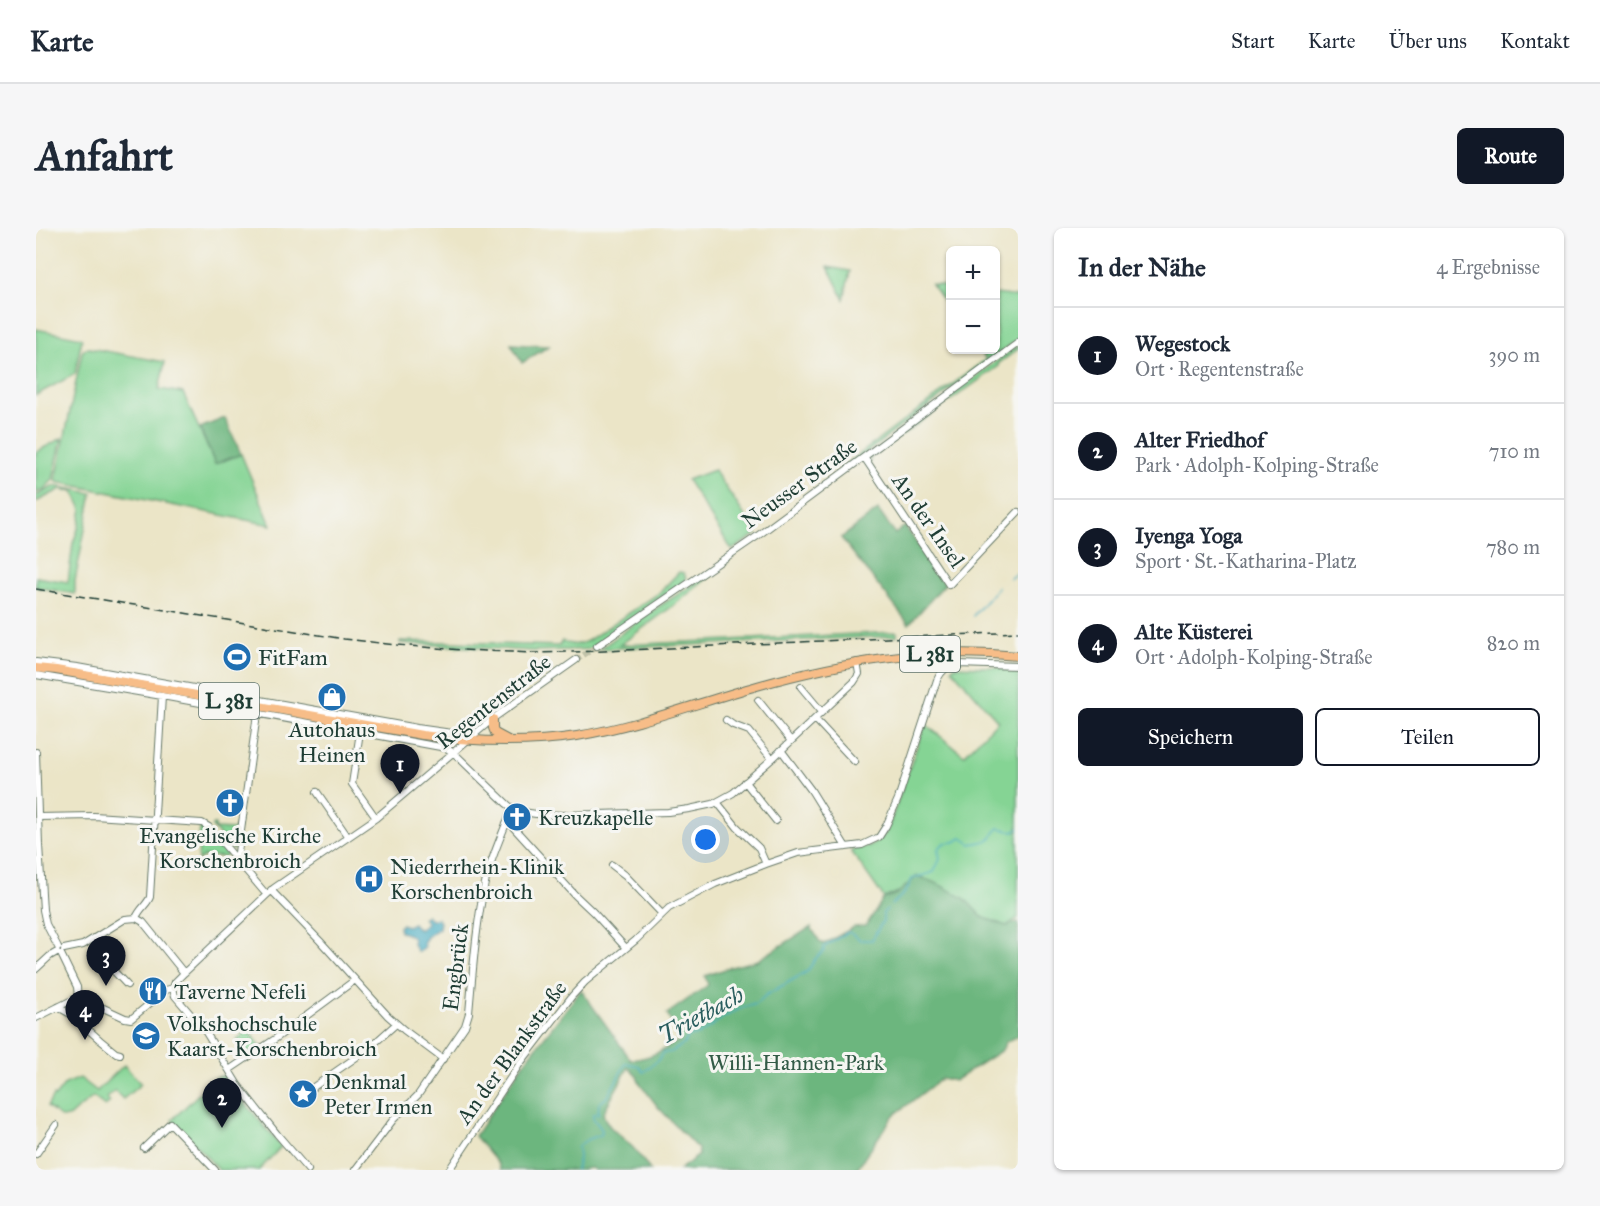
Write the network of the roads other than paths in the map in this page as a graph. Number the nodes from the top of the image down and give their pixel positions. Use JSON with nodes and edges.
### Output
{"nodes":[{"id":1,"x":1018,"y":343,"type":"edge"},
{"id":2,"x":864,"y":457,"type":"junction"},
{"id":3,"x":1018,"y":512,"type":"edge"},
{"id":4,"x":597,"y":646,"type":"tunnel mouth"},
{"id":5,"x":1018,"y":656,"type":"edge"},
{"id":6,"x":576,"y":660,"type":"tunnel mouth"},
{"id":7,"x":36,"y":662,"type":"edge"},
{"id":8,"x":857,"y":662,"type":"junction"},
{"id":9,"x":1018,"y":666,"type":"edge"},
{"id":10,"x":36,"y":668,"type":"edge"},
{"id":11,"x":36,"y":675,"type":"edge"},
{"id":12,"x":801,"y":687,"type":"dead end"},
{"id":13,"x":162,"y":696,"type":"junction"},
{"id":14,"x":758,"y":700,"type":"dead end"},
{"id":15,"x":822,"y":711,"type":"junction"},
{"id":16,"x":257,"y":714,"type":"junction"},
{"id":17,"x":493,"y":719,"type":"junction"},
{"id":18,"x":815,"y":719,"type":"junction"},
{"id":19,"x":726,"y":720,"type":"dead end"},
{"id":20,"x":360,"y":732,"type":"junction"},
{"id":21,"x":470,"y":738,"type":"junction"},
{"id":22,"x":791,"y":741,"type":"junction"},
{"id":23,"x":515,"y":742,"type":"junction"},
{"id":24,"x":782,"y":750,"type":"junction"},
{"id":25,"x":36,"y":752,"type":"edge"},
{"id":26,"x":454,"y":753,"type":"junction"},
{"id":27,"x":772,"y":759,"type":"junction"},
{"id":28,"x":855,"y":762,"type":"dead end"},
{"id":29,"x":745,"y":782,"type":"junction"},
{"id":30,"x":317,"y":792,"type":"dead end"},
{"id":31,"x":717,"y":802,"type":"junction"},
{"id":32,"x":512,"y":808,"type":"junction"},
{"id":33,"x":376,"y":818,"type":"junction"},
{"id":34,"x":154,"y":820,"type":"junction"},
{"id":35,"x":37,"y":821,"type":"edge"},
{"id":36,"x":776,"y":821,"type":"dead end"},
{"id":37,"x":507,"y":823,"type":"junction"},
{"id":38,"x":348,"y":837,"type":"junction"},
{"id":39,"x":846,"y":847,"type":"junction"},
{"id":40,"x":237,"y":860,"type":"junction"},
{"id":41,"x":766,"y":864,"type":"junction"},
{"id":42,"x":612,"y":865,"type":"dead end"},
{"id":43,"x":268,"y":892,"type":"junction"},
{"id":44,"x":662,"y":914,"type":"junction"},
{"id":45,"x":44,"y":916,"type":"junction"},
{"id":46,"x":136,"y":918,"type":"junction"},
{"id":47,"x":36,"y":919,"type":"edge"},
{"id":48,"x":96,"y":938,"type":"junction"},
{"id":49,"x":626,"y":948,"type":"junction"},
{"id":50,"x":60,"y":950,"type":"junction"},
{"id":51,"x":36,"y":969,"type":"edge"},
{"id":52,"x":184,"y":973,"type":"junction"},
{"id":53,"x":355,"y":980,"type":"junction"},
{"id":54,"x":127,"y":985,"type":"dead end"},
{"id":55,"x":172,"y":988,"type":"junction"},
{"id":56,"x":78,"y":998,"type":"junction"},
{"id":57,"x":58,"y":1007,"type":"junction"},
{"id":58,"x":36,"y":1018,"type":"edge"},
{"id":59,"x":396,"y":1024,"type":"junction"},
{"id":60,"x":120,"y":1054,"type":"dead end"},
{"id":61,"x":443,"y":1059,"type":"junction"},
{"id":62,"x":229,"y":1070,"type":"junction"},
{"id":63,"x":312,"y":1088,"type":"dead end"},
{"id":64,"x":56,"y":1125,"type":"dead end"},
{"id":65,"x":144,"y":1148,"type":"dead end"},
{"id":66,"x":36,"y":1154,"type":"edge"},
{"id":67,"x":215,"y":1170,"type":"edge"},
{"id":68,"x":308,"y":1170,"type":"edge"},
{"id":69,"x":355,"y":1170,"type":"edge"},
{"id":70,"x":449,"y":1170,"type":"edge"}],
"edges":[{"from":1,"to":2,"type":"street","name":"Neusser Straße"},
{"from":2,"to":3,"type":"street","name":"An der Insel"},
{"from":2,"to":4,"type":"street","name":"Neusser Straße"},
{"from":5,"to":8,"type":"main road","number":"L 381"},
{"from":6,"to":17,"type":"street","name":"Regentenstraße"},
{"from":7,"to":21,"type":"street"},
{"from":8,"to":15,"type":"street"},
{"from":8,"to":23,"type":"main road","number":"L 381"},
{"from":9,"to":39,"type":"street","name":"An der Blankstraße"},
{"from":10,"to":21,"type":"main road","number":"L 381"},
{"from":11,"to":13,"type":"street"},
{"from":12,"to":15,"type":"street"},
{"from":13,"to":16,"type":"street"},
{"from":13,"to":34,"type":"street"},
{"from":14,"to":22,"type":"street"},
{"from":15,"to":18,"type":"street"},
{"from":16,"to":20,"type":"street"},
{"from":16,"to":40,"type":"street"},
{"from":17,"to":21,"type":"street","name":"Regentenstraße"},
{"from":17,"to":23,"type":"main road"},
{"from":18,"to":22,"type":"street"},
{"from":18,"to":28,"type":"street"},
{"from":19,"to":27,"type":"street"},
{"from":20,"to":26,"type":"street"},
{"from":20,"to":33,"type":"street"},
{"from":21,"to":23,"type":"main road","number":"L 381"},
{"from":21,"to":26,"type":"street","name":"Regentenstraße"},
{"from":22,"to":24,"type":"street"},
{"from":24,"to":27,"type":"street"},
{"from":24,"to":39,"type":"street"},
{"from":25,"to":35,"type":"street"},
{"from":26,"to":32,"type":"street"},
{"from":26,"to":33,"type":"street","name":"Regentenstraße"},
{"from":27,"to":29,"type":"street"},
{"from":29,"to":31,"type":"street"},
{"from":29,"to":36,"type":"street"},
{"from":30,"to":38,"type":"street"},
{"from":31,"to":32,"type":"street"},
{"from":31,"to":41,"type":"street"},
{"from":32,"to":37,"type":"street","name":"Engbrück"},
{"from":33,"to":38,"type":"street","name":"Regentenstraße"},
{"from":34,"to":35,"type":"street"},
{"from":34,"to":40,"type":"street"},
{"from":34,"to":46,"type":"street"},
{"from":35,"to":45,"type":"street"},
{"from":37,"to":49,"type":"street"},
{"from":37,"to":61,"type":"street","name":"Engbrück"},
{"from":38,"to":43,"type":"street","name":"Regentenstraße"},
{"from":39,"to":41,"type":"street","name":"An der Blankstraße"},
{"from":40,"to":43,"type":"street"},
{"from":41,"to":44,"type":"street","name":"An der Blankstraße"},
{"from":42,"to":44,"type":"street"},
{"from":43,"to":52,"type":"street","name":"Regentenstraße"},
{"from":43,"to":53,"type":"street"},
{"from":44,"to":49,"type":"street","name":"An der Blankstraße"},
{"from":45,"to":47,"type":"street"},
{"from":45,"to":50,"type":"street"},
{"from":46,"to":48,"type":"street"},
{"from":46,"to":52,"type":"street"},
{"from":48,"to":50,"type":"street"},
{"from":48,"to":54,"type":"street"},
{"from":49,"to":70,"type":"street","name":"An der Blankstraße"},
{"from":50,"to":51,"type":"street"},
{"from":50,"to":56,"type":"street"},
{"from":52,"to":55,"type":"street","name":"Regentenstraße"},
{"from":53,"to":59,"type":"street"},
{"from":53,"to":62,"type":"street"},
{"from":55,"to":56,"type":"street","name":"Regentenstraße"},
{"from":55,"to":62,"type":"street"},
{"from":56,"to":57,"type":"street"},
{"from":57,"to":58,"type":"street"},
{"from":57,"to":60,"type":"street"},
{"from":59,"to":61,"type":"street"},
{"from":59,"to":63,"type":"street"},
{"from":61,"to":69,"type":"street","name":"Engbrück"},
{"from":62,"to":68,"type":"street"},
{"from":64,"to":66,"type":"street"},
{"from":65,"to":67,"type":"street"}]}
